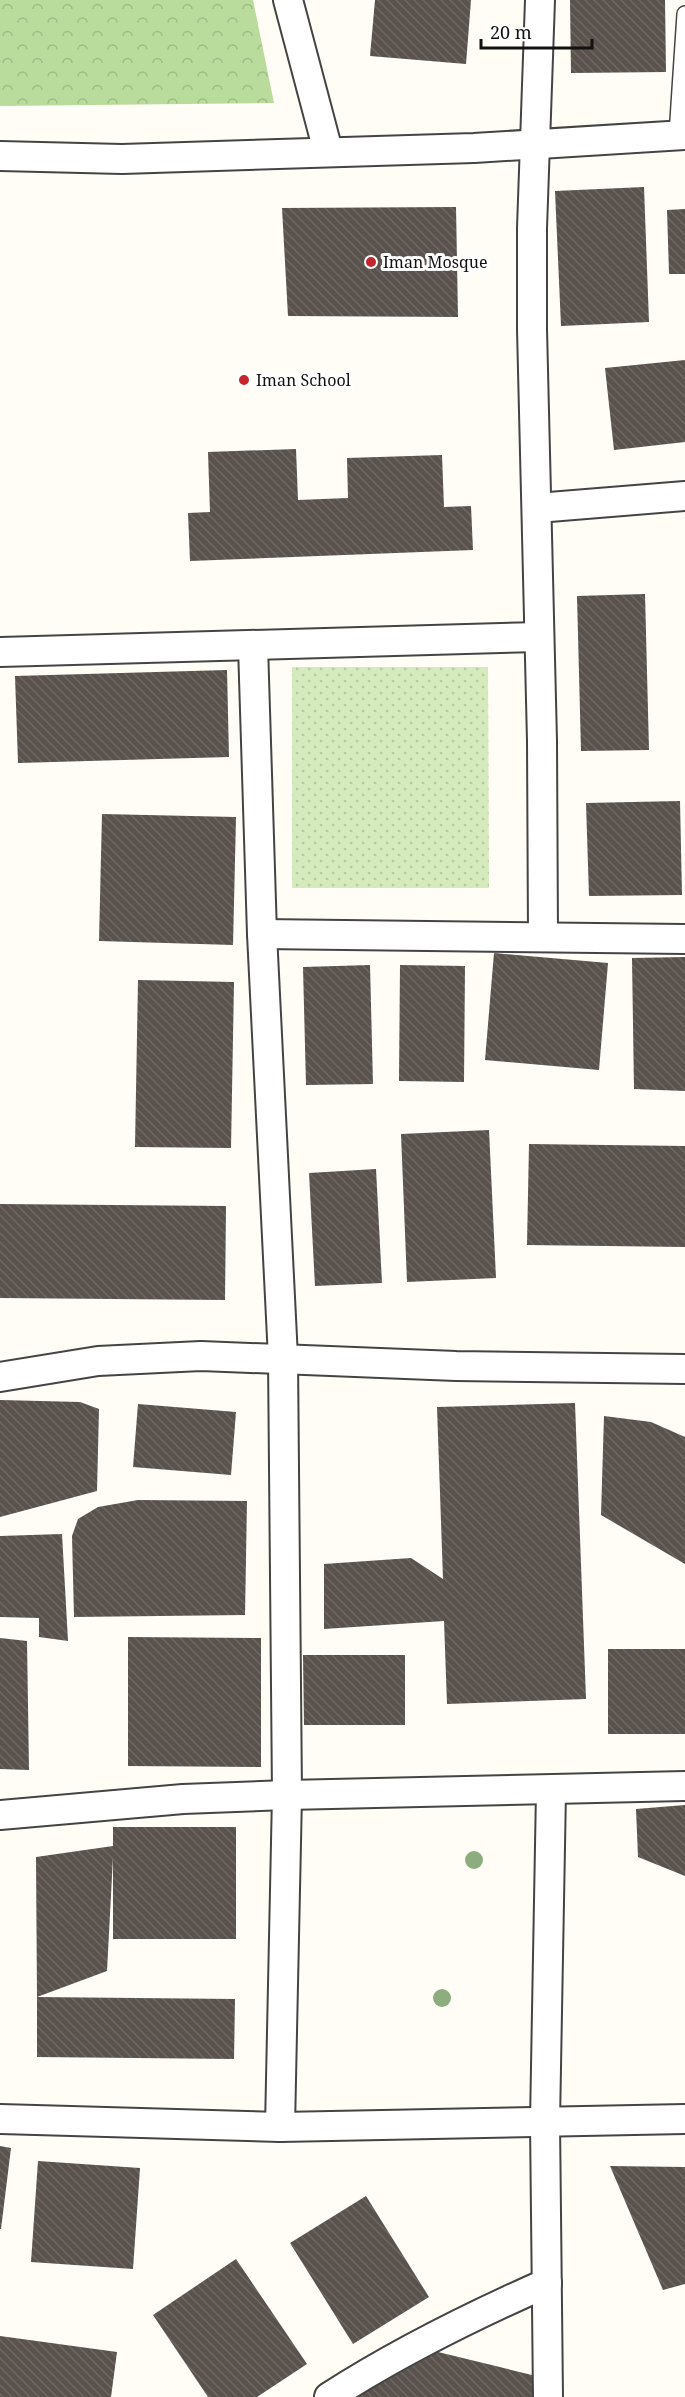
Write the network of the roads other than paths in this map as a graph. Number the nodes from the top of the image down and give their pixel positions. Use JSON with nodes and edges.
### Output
{"nodes":[{"id":1,"x":288,"y":0,"type":"edge"},
{"id":2,"x":540,"y":0,"type":"edge"},
{"id":3,"x":685,"y":14,"type":"edge"},
{"id":4,"x":681,"y":135,"type":"edge"},
{"id":5,"x":534,"y":144,"type":"junction"},
{"id":6,"x":328,"y":151,"type":"junction"},
{"id":7,"x":0,"y":156,"type":"edge"},
{"id":8,"x":685,"y":496,"type":"edge"},
{"id":9,"x":537,"y":508,"type":"junction"},
{"id":10,"x":539,"y":637,"type":"junction"},
{"id":11,"x":253,"y":646,"type":"junction"},
{"id":12,"x":0,"y":652,"type":"edge"},
{"id":13,"x":262,"y":934,"type":"junction"},
{"id":14,"x":543,"y":936,"type":"junction"},
{"id":15,"x":685,"y":939,"type":"edge"},
{"id":16,"x":283,"y":1358,"type":"junction"},
{"id":17,"x":685,"y":1369,"type":"edge"},
{"id":18,"x":0,"y":1377,"type":"edge"},
{"id":19,"x":685,"y":1786,"type":"edge"},
{"id":20,"x":550,"y":1791,"type":"junction"},
{"id":21,"x":287,"y":1794,"type":"junction"},
{"id":22,"x":0,"y":1815,"type":"edge"},
{"id":23,"x":0,"y":2119,"type":"edge"},
{"id":24,"x":685,"y":2119,"type":"edge"},
{"id":25,"x":545,"y":2122,"type":"junction"},
{"id":26,"x":280,"y":2127,"type":"junction"},
{"id":27,"x":547,"y":2283,"type":"junction"},
{"id":28,"x":329,"y":2397,"type":"edge"},
{"id":29,"x":548,"y":2397,"type":"edge"}],
"edges":[{"from":1,"to":6,"type":"street"},
{"from":2,"to":5,"type":"street"},
{"from":3,"to":4,"type":"lane"},
{"from":4,"to":5,"type":"street"},
{"from":5,"to":6,"type":"street"},
{"from":5,"to":9,"type":"street"},
{"from":6,"to":7,"type":"street"},
{"from":8,"to":9,"type":"street"},
{"from":9,"to":10,"type":"street"},
{"from":10,"to":11,"type":"street"},
{"from":10,"to":14,"type":"street"},
{"from":11,"to":12,"type":"street"},
{"from":11,"to":13,"type":"street"},
{"from":13,"to":14,"type":"street"},
{"from":13,"to":16,"type":"street"},
{"from":14,"to":15,"type":"street"},
{"from":16,"to":17,"type":"street"},
{"from":16,"to":18,"type":"street"},
{"from":16,"to":21,"type":"street"},
{"from":19,"to":20,"type":"street"},
{"from":20,"to":21,"type":"street"},
{"from":20,"to":25,"type":"street"},
{"from":21,"to":22,"type":"street"},
{"from":21,"to":26,"type":"street"},
{"from":23,"to":26,"type":"street"},
{"from":24,"to":25,"type":"street"},
{"from":25,"to":26,"type":"street"},
{"from":25,"to":27,"type":"street"},
{"from":27,"to":28,"type":"street"},
{"from":27,"to":29,"type":"street"}]}
